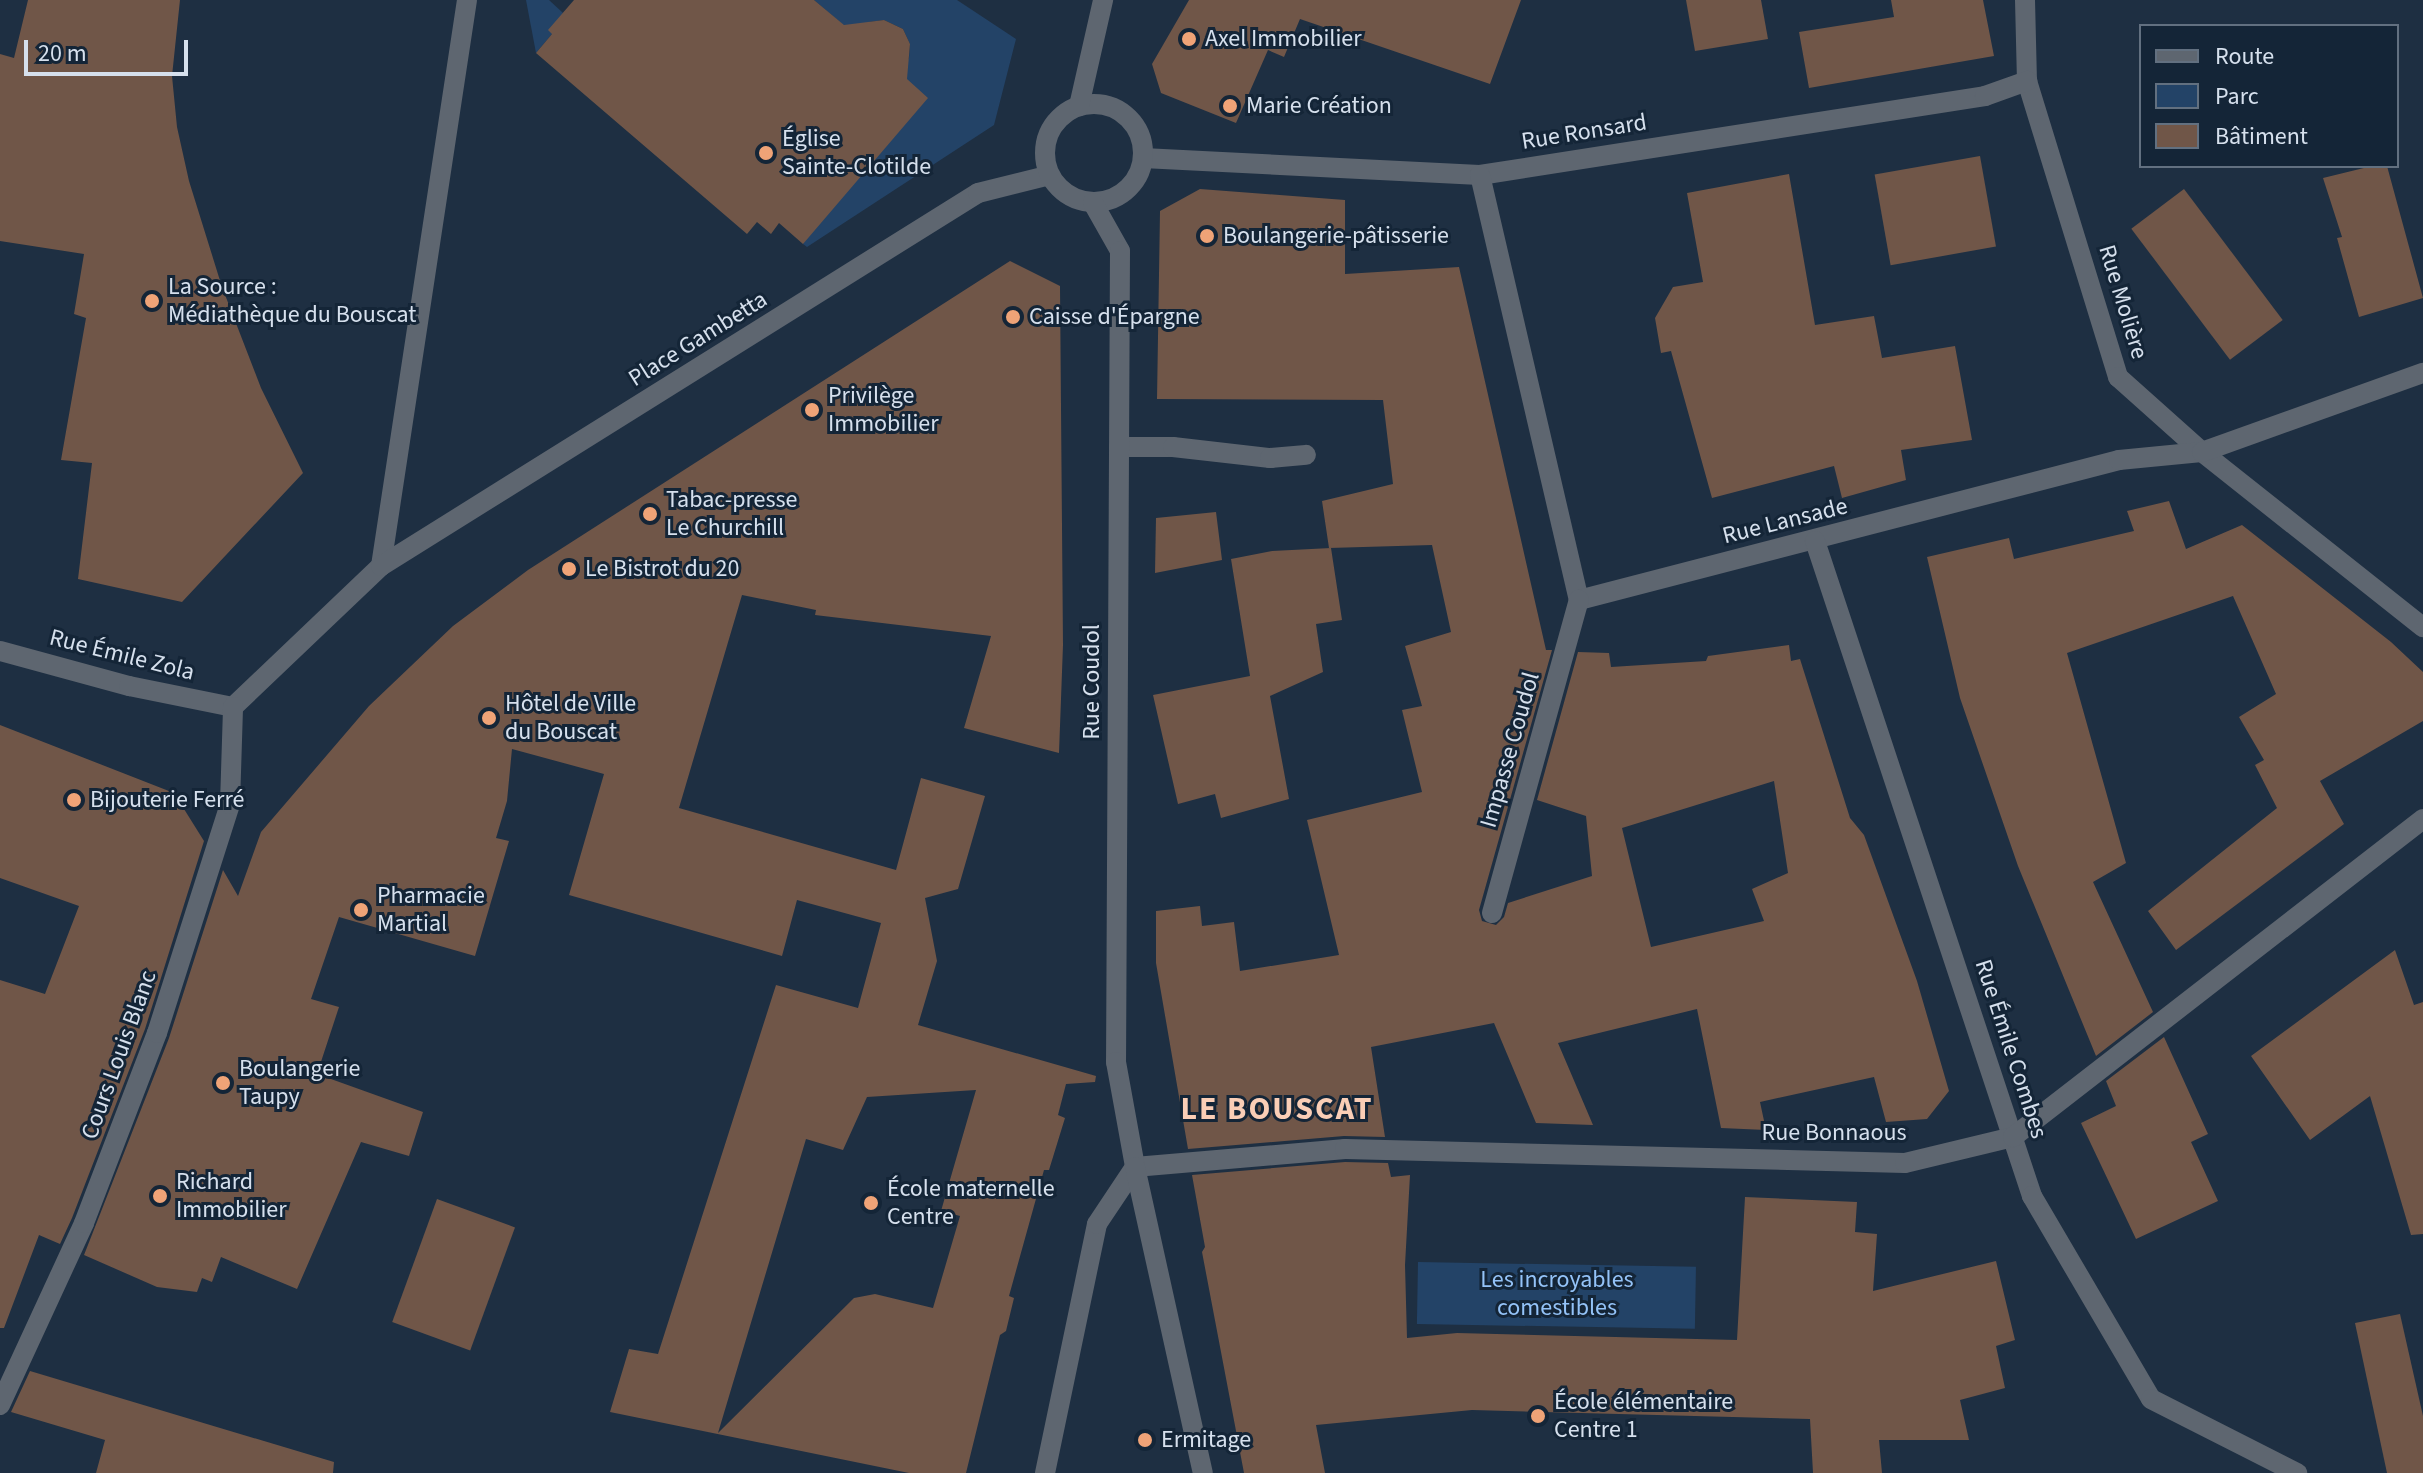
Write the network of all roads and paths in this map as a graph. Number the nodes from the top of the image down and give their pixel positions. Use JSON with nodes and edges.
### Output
{"nodes":[{"id":1,"x":467,"y":0,"type":"edge"},
{"id":2,"x":1103,"y":0,"type":"edge"},
{"id":3,"x":2025,"y":0,"type":"edge"},
{"id":4,"x":2027,"y":81,"type":"junction"},
{"id":5,"x":1079,"y":106,"type":"junction"},
{"id":6,"x":1143,"y":158,"type":"junction"},
{"id":7,"x":1050,"y":175,"type":"junction"},
{"id":8,"x":1480,"y":175,"type":"junction"},
{"id":9,"x":1093,"y":203,"type":"junction"},
{"id":10,"x":2423,"y":373,"type":"edge"},
{"id":11,"x":1119,"y":447,"type":"junction"},
{"id":12,"x":2202,"y":452,"type":"junction"},
{"id":13,"x":1306,"y":455,"type":"dead end"},
{"id":14,"x":1815,"y":541,"type":"junction"},
{"id":15,"x":381,"y":566,"type":"junction"},
{"id":16,"x":1579,"y":600,"type":"junction"},
{"id":17,"x":2423,"y":627,"type":"edge"},
{"id":18,"x":0,"y":651,"type":"edge"},
{"id":19,"x":233,"y":707,"type":"junction"},
{"id":20,"x":2423,"y":819,"type":"edge"},
{"id":21,"x":1492,"y":913,"type":"dead end"},
{"id":22,"x":2013,"y":1137,"type":"junction"},
{"id":23,"x":1135,"y":1167,"type":"junction"},
{"id":24,"x":0,"y":1405,"type":"edge"},
{"id":25,"x":1045,"y":1473,"type":"edge"},
{"id":26,"x":1203,"y":1473,"type":"edge"},
{"id":27,"x":2297,"y":1473,"type":"edge"}],
"edges":[{"from":1,"to":15,"type":"street"},
{"from":2,"to":5,"type":"street"},
{"from":3,"to":4,"type":"street","name":"Rue Molière"},
{"from":4,"to":8,"type":"street","name":"Rue Ronsard"},
{"from":4,"to":12,"type":"street","name":"Rue Molière"},
{"from":5,"to":6,"type":"street"},
{"from":5,"to":7,"type":"street"},
{"from":6,"to":8,"type":"street","name":"Rue Ronsard"},
{"from":6,"to":9,"type":"street"},
{"from":7,"to":9,"type":"street"},
{"from":7,"to":15,"type":"street","name":"Place Gambetta"},
{"from":8,"to":16,"type":"street"},
{"from":9,"to":11,"type":"street","name":"Rue Coudol"},
{"from":10,"to":12,"type":"street","name":"Rue Lansade"},
{"from":11,"to":13,"type":"street"},
{"from":11,"to":23,"type":"street","name":"Rue Coudol"},
{"from":12,"to":14,"type":"street","name":"Rue Lansade"},
{"from":12,"to":17,"type":"street","name":"Rue Molière"},
{"from":14,"to":16,"type":"street","name":"Rue Lansade"},
{"from":14,"to":22,"type":"street","name":"Rue Émile Combes"},
{"from":15,"to":19,"type":"street","name":"Place Gambetta"},
{"from":16,"to":21,"type":"street","name":"Impasse Coudol"},
{"from":18,"to":19,"type":"street","name":"Rue Émile Zola"},
{"from":19,"to":24,"type":"street","name":"Cours Louis Blanc"},
{"from":20,"to":22,"type":"street","name":"Rue Bonnaous"},
{"from":22,"to":23,"type":"street","name":"Rue Bonnaous"},
{"from":22,"to":27,"type":"street","name":"Rue Émile Combes"},
{"from":23,"to":25,"type":"street"},
{"from":23,"to":26,"type":"street","name":"Rue Coudol"}]}
